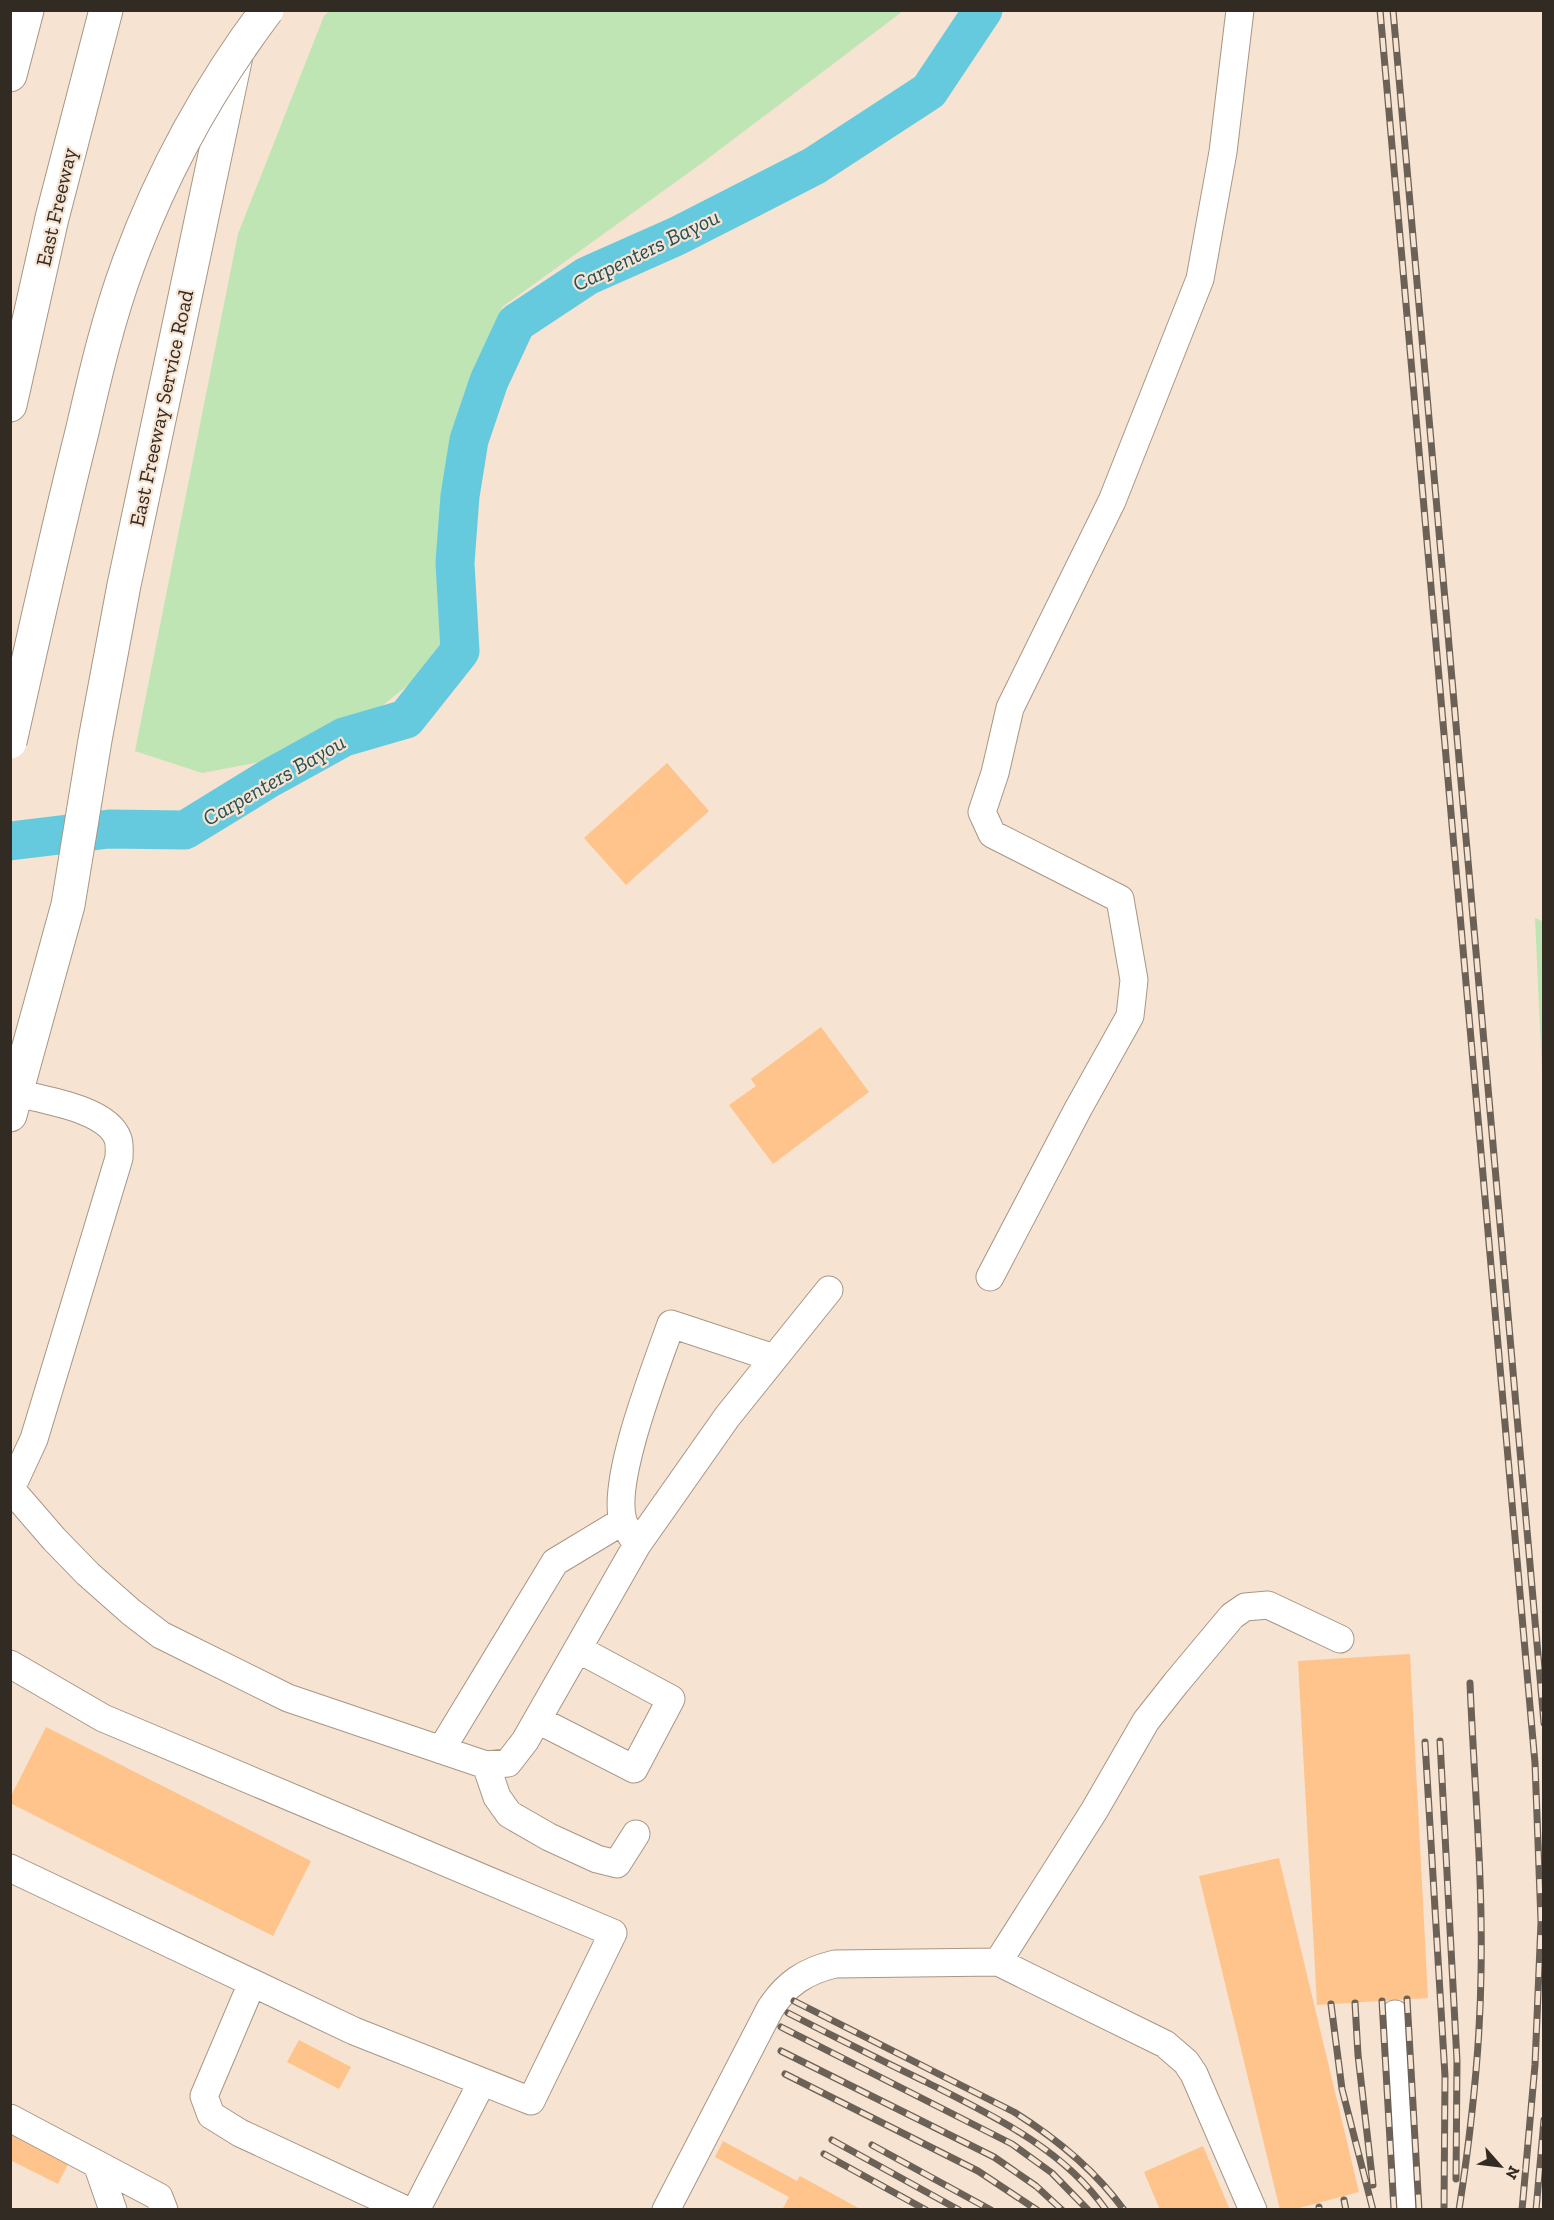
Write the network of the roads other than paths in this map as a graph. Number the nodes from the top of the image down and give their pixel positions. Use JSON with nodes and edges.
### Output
{"nodes":[{"id":1,"x":106,"y":10,"type":"edge"},
{"id":2,"x":247,"y":10,"type":"edge"},
{"id":3,"x":267,"y":10,"type":"edge"},
{"id":4,"x":1240,"y":10,"type":"edge"},
{"id":5,"x":26,"y":14,"type":"edge"},
{"id":6,"x":10,"y":75,"type":"edge"},
{"id":7,"x":10,"y":405,"type":"edge"},
{"id":8,"x":10,"y":742,"type":"edge"},
{"id":9,"x":14,"y":1104,"type":"edge"},
{"id":10,"x":990,"y":1277,"type":"dead end"},
{"id":11,"x":828,"y":1290,"type":"dead end"},
{"id":12,"x":774,"y":1358,"type":"junction"},
{"id":13,"x":10,"y":1486,"type":"edge"},
{"id":14,"x":623,"y":1521,"type":"junction"},
{"id":15,"x":637,"y":1545,"type":"junction"},
{"id":16,"x":1340,"y":1639,"type":"dead end"},
{"id":17,"x":578,"y":1649,"type":"junction"},
{"id":18,"x":10,"y":1664,"type":"edge"},
{"id":19,"x":538,"y":1720,"type":"junction"},
{"id":20,"x":441,"y":1750,"type":"junction"},
{"id":21,"x":486,"y":1764,"type":"junction"},
{"id":22,"x":636,"y":1834,"type":"dead end"},
{"id":23,"x":14,"y":1878,"type":"edge"},
{"id":24,"x":998,"y":1962,"type":"junction"},
{"id":25,"x":252,"y":1983,"type":"junction"},
{"id":26,"x":1395,"y":2014,"type":"dead end"},
{"id":27,"x":482,"y":2082,"type":"junction"},
{"id":28,"x":10,"y":2118,"type":"edge"},
{"id":29,"x":97,"y":2164,"type":"junction"},
{"id":30,"x":113,"y":2210,"type":"edge"},
{"id":31,"x":164,"y":2210,"type":"edge"},
{"id":32,"x":406,"y":2210,"type":"edge"},
{"id":33,"x":416,"y":2210,"type":"edge"},
{"id":34,"x":666,"y":2210,"type":"edge"},
{"id":35,"x":1253,"y":2210,"type":"edge"},
{"id":36,"x":1407,"y":2210,"type":"edge"}],
"edges":[{"from":1,"to":7,"type":"main road","name":"East Freeway"},
{"from":2,"to":9,"type":"main road","name":"East Freeway Service Road"},
{"from":3,"to":8,"type":"main road","bridge":true},
{"from":4,"to":10,"type":"lane"},
{"from":5,"to":6,"type":"main road"},
{"from":9,"to":13,"type":"lane"},
{"from":11,"to":12,"type":"lane"},
{"from":12,"to":14,"type":"lane"},
{"from":12,"to":15,"type":"lane"},
{"from":13,"to":20,"type":"lane"},
{"from":14,"to":15,"type":"lane"},
{"from":14,"to":20,"type":"lane"},
{"from":15,"to":17,"type":"lane"},
{"from":16,"to":24,"type":"lane"},
{"from":17,"to":19,"type":"lane"},
{"from":17,"to":19,"type":"lane"},
{"from":18,"to":27,"type":"lane"},
{"from":19,"to":21,"type":"lane"},
{"from":20,"to":21,"type":"lane"},
{"from":21,"to":22,"type":"lane"},
{"from":23,"to":25,"type":"lane"},
{"from":24,"to":34,"type":"lane"},
{"from":24,"to":35,"type":"lane"},
{"from":25,"to":27,"type":"lane"},
{"from":25,"to":32,"type":"lane"},
{"from":26,"to":36,"type":"lane"},
{"from":27,"to":33,"type":"lane"},
{"from":28,"to":29,"type":"lane"},
{"from":29,"to":30,"type":"lane"},
{"from":29,"to":31,"type":"lane"}]}
